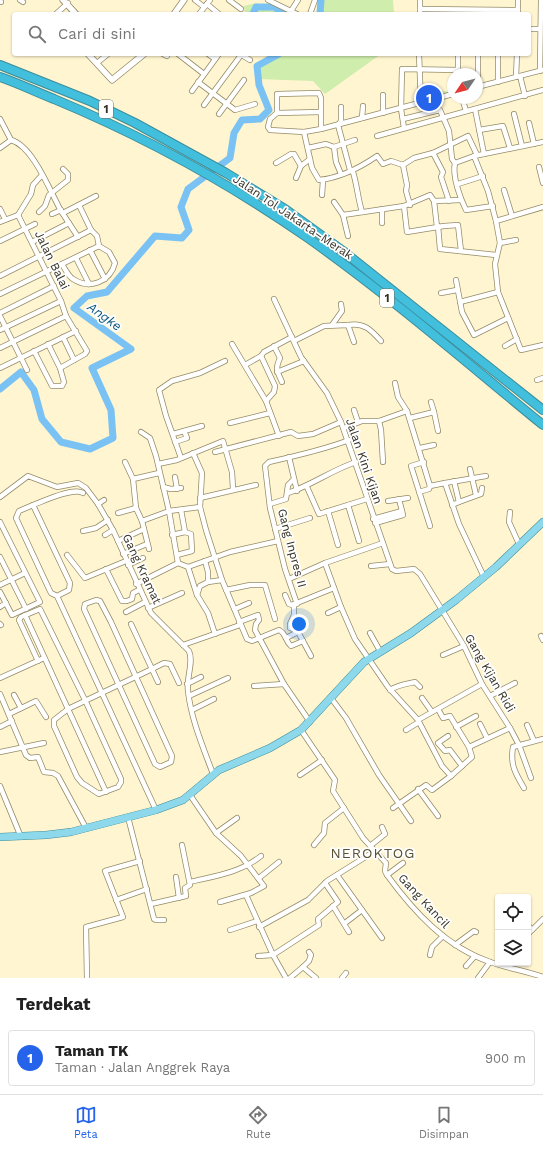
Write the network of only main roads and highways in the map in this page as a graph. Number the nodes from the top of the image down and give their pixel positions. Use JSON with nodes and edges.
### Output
{"nodes":[{"id":1,"x":0,"y":65,"type":"edge"},
{"id":2,"x":0,"y":77,"type":"edge"},
{"id":3,"x":543,"y":410,"type":"edge"},
{"id":4,"x":543,"y":425,"type":"edge"},
{"id":5,"x":543,"y":522,"type":"edge"},
{"id":6,"x":0,"y":837,"type":"edge"}],
"edges":[{"from":1,"to":3,"type":"highway","name":"Jalan Tol Jakarta–Merak","number":"1"},
{"from":2,"to":4,"type":"highway","name":"Jalan Tol Jakarta–Merak","number":"1"},
{"from":5,"to":6,"type":"main road"}]}
